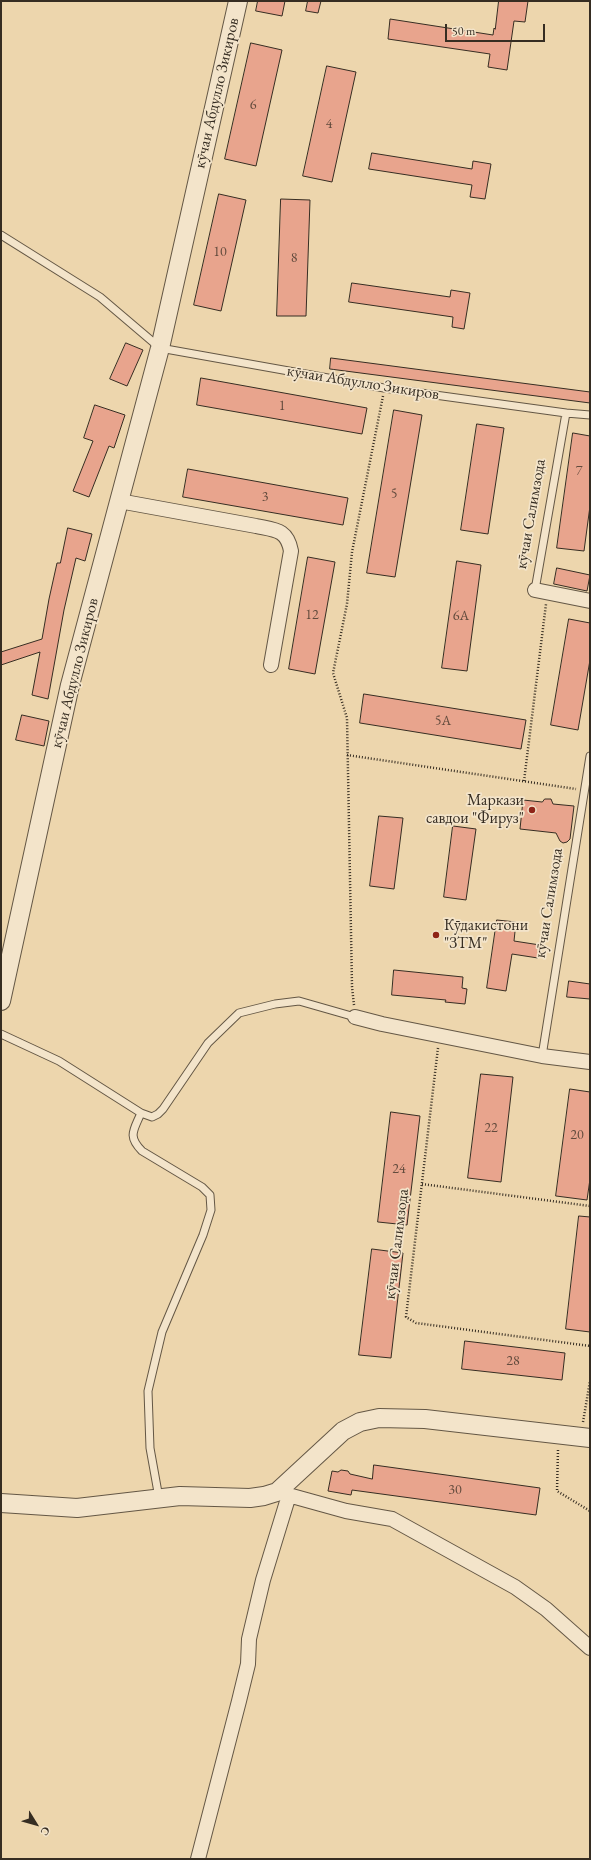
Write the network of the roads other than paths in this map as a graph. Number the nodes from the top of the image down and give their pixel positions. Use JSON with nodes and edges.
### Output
{"nodes":[{"id":1,"x":238,"y":1,"type":"edge"},
{"id":2,"x":1,"y":235,"type":"edge"},
{"id":3,"x":160,"y":348,"type":"junction"},
{"id":4,"x":566,"y":413,"type":"junction"},
{"id":5,"x":590,"y":415,"type":"edge"},
{"id":6,"x":118,"y":501,"type":"junction"},
{"id":7,"x":541,"y":591,"type":"joint"},
{"id":8,"x":590,"y":601,"type":"edge"},
{"id":9,"x":271,"y":665,"type":"dead end"},
{"id":10,"x":590,"y":756,"type":"edge"},
{"id":11,"x":1,"y":1000,"type":"edge"},
{"id":12,"x":355,"y":1017,"type":"joint"},
{"id":13,"x":1,"y":1034,"type":"edge"},
{"id":14,"x":542,"y":1056,"type":"junction"},
{"id":15,"x":590,"y":1062,"type":"edge"},
{"id":16,"x":141,"y":1113,"type":"junction"},
{"id":17,"x":585,"y":1438,"type":"edge"},
{"id":18,"x":283,"y":1494,"type":"junction"},
{"id":19,"x":159,"y":1498,"type":"junction"},
{"id":20,"x":1,"y":1503,"type":"edge"},
{"id":21,"x":590,"y":1648,"type":"edge"},
{"id":22,"x":198,"y":1859,"type":"edge"}],
"edges":[{"from":1,"to":3,"type":"street","name":"кӯчаи Абдулло Зикиров"},
{"from":2,"to":3,"type":"lane"},
{"from":3,"to":4,"type":"lane","name":"кӯчаи Абдулло Зикиров"},
{"from":3,"to":6,"type":"street","name":"кӯчаи Абдулло Зикиров"},
{"from":4,"to":5,"type":"lane"},
{"from":4,"to":7,"type":"lane","name":"кӯчаи Салимзода"},
{"from":6,"to":9,"type":"street"},
{"from":6,"to":11,"type":"street","name":"кӯчаи Абдулло Зикиров"},
{"from":7,"to":8,"type":"street"},
{"from":10,"to":14,"type":"lane","name":"кӯчаи Салимзода"},
{"from":12,"to":14,"type":"street"},
{"from":12,"to":16,"type":"lane"},
{"from":13,"to":16,"type":"lane"},
{"from":14,"to":15,"type":"street"},
{"from":16,"to":19,"type":"lane"},
{"from":17,"to":18,"type":"street"},
{"from":18,"to":19,"type":"street"},
{"from":18,"to":21,"type":"street"},
{"from":18,"to":22,"type":"street"},
{"from":19,"to":20,"type":"street"}]}
